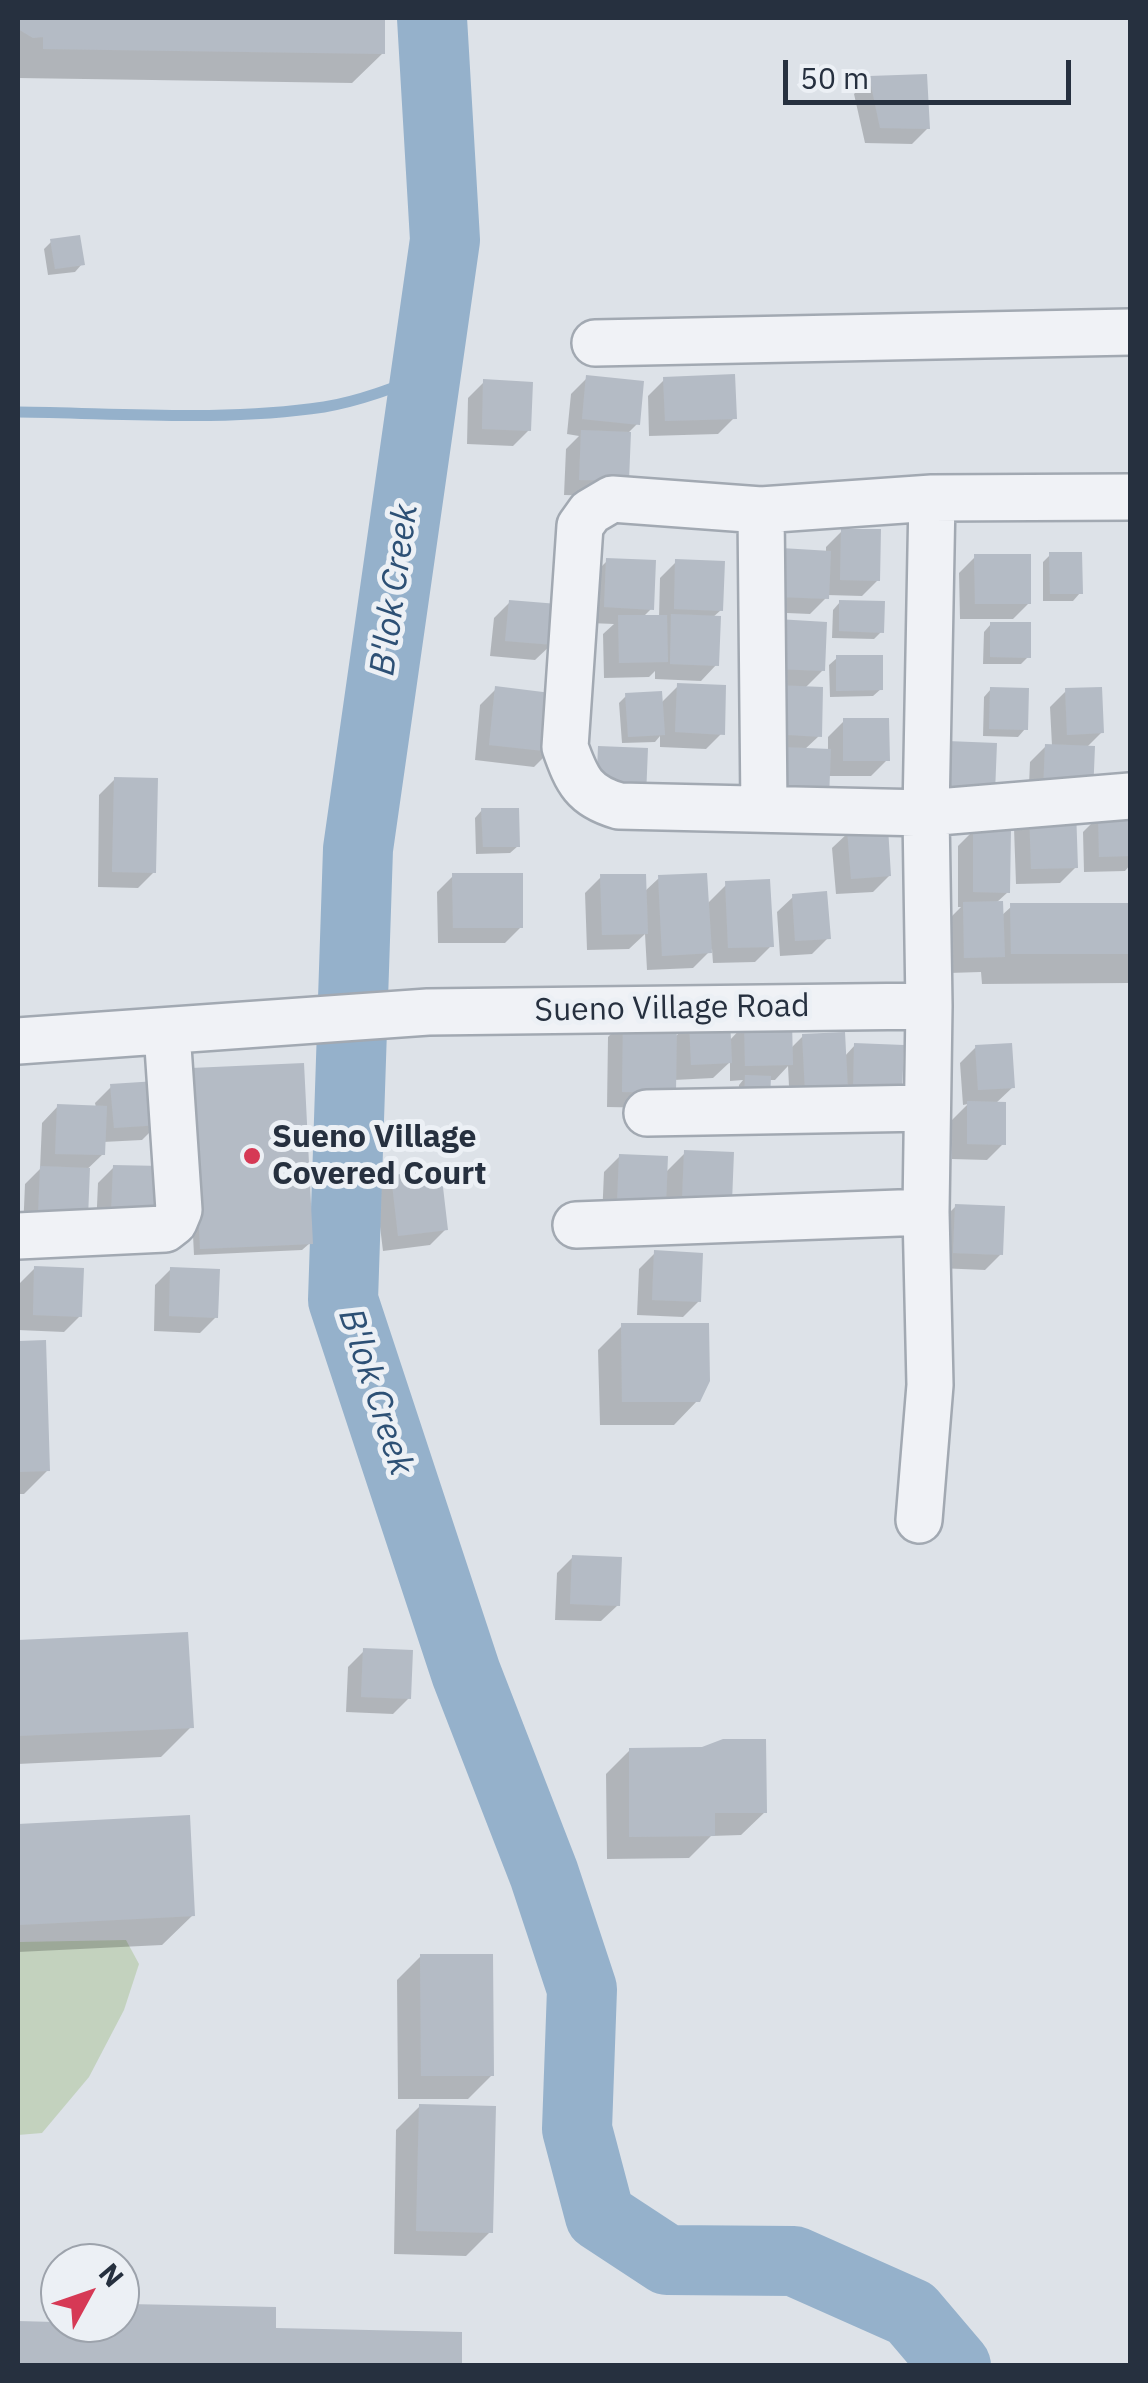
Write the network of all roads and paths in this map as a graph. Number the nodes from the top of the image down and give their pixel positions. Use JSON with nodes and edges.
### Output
{"nodes":[{"id":1,"x":1130,"y":332,"type":"edge"},
{"id":2,"x":595,"y":343,"type":"dead end"},
{"id":3,"x":932,"y":498,"type":"junction"},
{"id":4,"x":1130,"y":499,"type":"edge"},
{"id":5,"x":761,"y":510,"type":"junction"},
{"id":6,"x":1130,"y":796,"type":"edge"},
{"id":7,"x":764,"y":809,"type":"junction"},
{"id":8,"x":926,"y":813,"type":"junction"},
{"id":9,"x":929,"y":1006,"type":"junction"},
{"id":10,"x":167,"y":1032,"type":"junction"},
{"id":11,"x":18,"y":1041,"type":"edge"},
{"id":12,"x":927,"y":1108,"type":"junction"},
{"id":13,"x":647,"y":1113,"type":"dead end"},
{"id":14,"x":926,"y":1212,"type":"junction"},
{"id":15,"x":576,"y":1225,"type":"dead end"},
{"id":16,"x":18,"y":1236,"type":"edge"},
{"id":17,"x":919,"y":1520,"type":"dead end"}],
"edges":[{"from":1,"to":2,"type":"street"},
{"from":3,"to":4,"type":"street"},
{"from":3,"to":5,"type":"street"},
{"from":3,"to":8,"type":"street"},
{"from":5,"to":7,"type":"street"},
{"from":5,"to":7,"type":"street"},
{"from":6,"to":8,"type":"street"},
{"from":7,"to":8,"type":"street"},
{"from":8,"to":9,"type":"street"},
{"from":9,"to":10,"type":"street","name":"Sueno Village Road"},
{"from":9,"to":12,"type":"street"},
{"from":10,"to":11,"type":"street","name":"Sueno Village Road"},
{"from":10,"to":16,"type":"street"},
{"from":12,"to":13,"type":"street"},
{"from":12,"to":14,"type":"street"},
{"from":14,"to":15,"type":"street"},
{"from":14,"to":17,"type":"street"}]}
